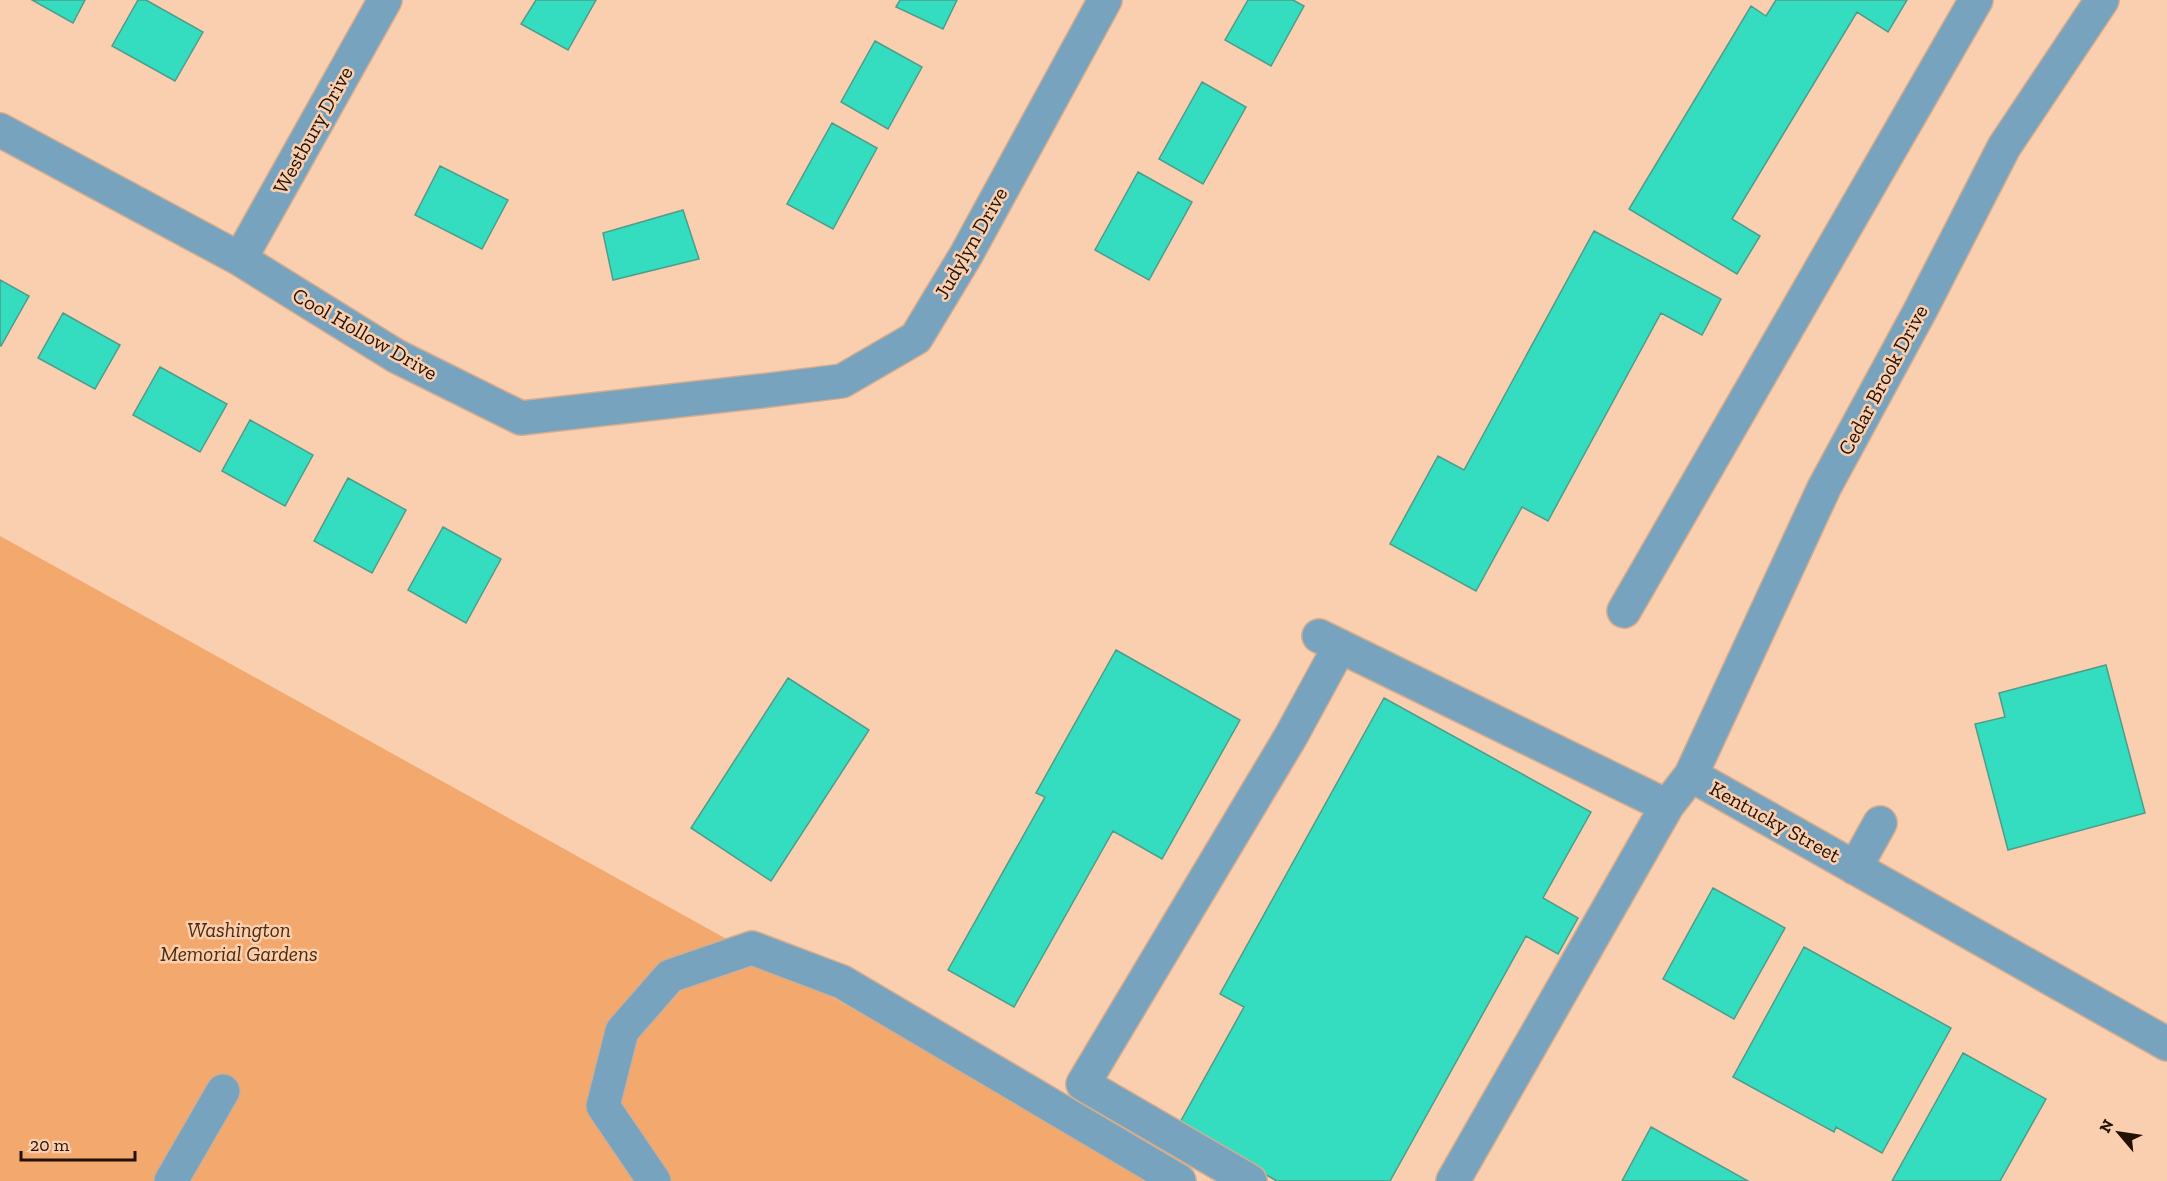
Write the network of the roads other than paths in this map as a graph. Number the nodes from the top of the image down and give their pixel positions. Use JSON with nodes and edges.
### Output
{"nodes":[{"id":1,"x":385,"y":0,"type":"edge"},
{"id":2,"x":1105,"y":0,"type":"edge"},
{"id":3,"x":1976,"y":0,"type":"edge"},
{"id":4,"x":2102,"y":0,"type":"edge"},
{"id":5,"x":0,"y":130,"type":"edge"},
{"id":6,"x":240,"y":260,"type":"junction"},
{"id":7,"x":761,"y":391,"type":"joint"},
{"id":8,"x":1624,"y":611,"type":"dead end"},
{"id":9,"x":1691,"y":775,"type":"junction"},
{"id":10,"x":1667,"y":806,"type":"junction"},
{"id":11,"x":1880,"y":824,"type":"dead end"},
{"id":12,"x":1855,"y":868,"type":"junction"},
{"id":13,"x":2167,"y":1044,"type":"edge"},
{"id":14,"x":223,"y":1091,"type":"dead end"},
{"id":15,"x":171,"y":1181,"type":"edge"},
{"id":16,"x":654,"y":1181,"type":"edge"},
{"id":17,"x":1179,"y":1181,"type":"edge"},
{"id":18,"x":1250,"y":1181,"type":"edge"},
{"id":19,"x":1453,"y":1181,"type":"edge"}],
"edges":[{"from":1,"to":6,"type":"street","name":"Westbury Drive"},
{"from":2,"to":7,"type":"street","name":"Judylyn Drive"},
{"from":3,"to":8,"type":"street"},
{"from":4,"to":9,"type":"street","name":"Cedar Brook Drive"},
{"from":5,"to":6,"type":"street","name":"Cool Hollow Drive"},
{"from":6,"to":7,"type":"street","name":"Cool Hollow Drive"},
{"from":9,"to":10,"type":"street","name":"Kentucky Street"},
{"from":9,"to":12,"type":"street","name":"Kentucky Street"},
{"from":10,"to":18,"type":"street"},
{"from":10,"to":19,"type":"street","name":"Kentucky Street"},
{"from":11,"to":12,"type":"street"},
{"from":12,"to":13,"type":"street","name":"Kentucky Street"},
{"from":14,"to":15,"type":"street"},
{"from":16,"to":17,"type":"street"}]}
